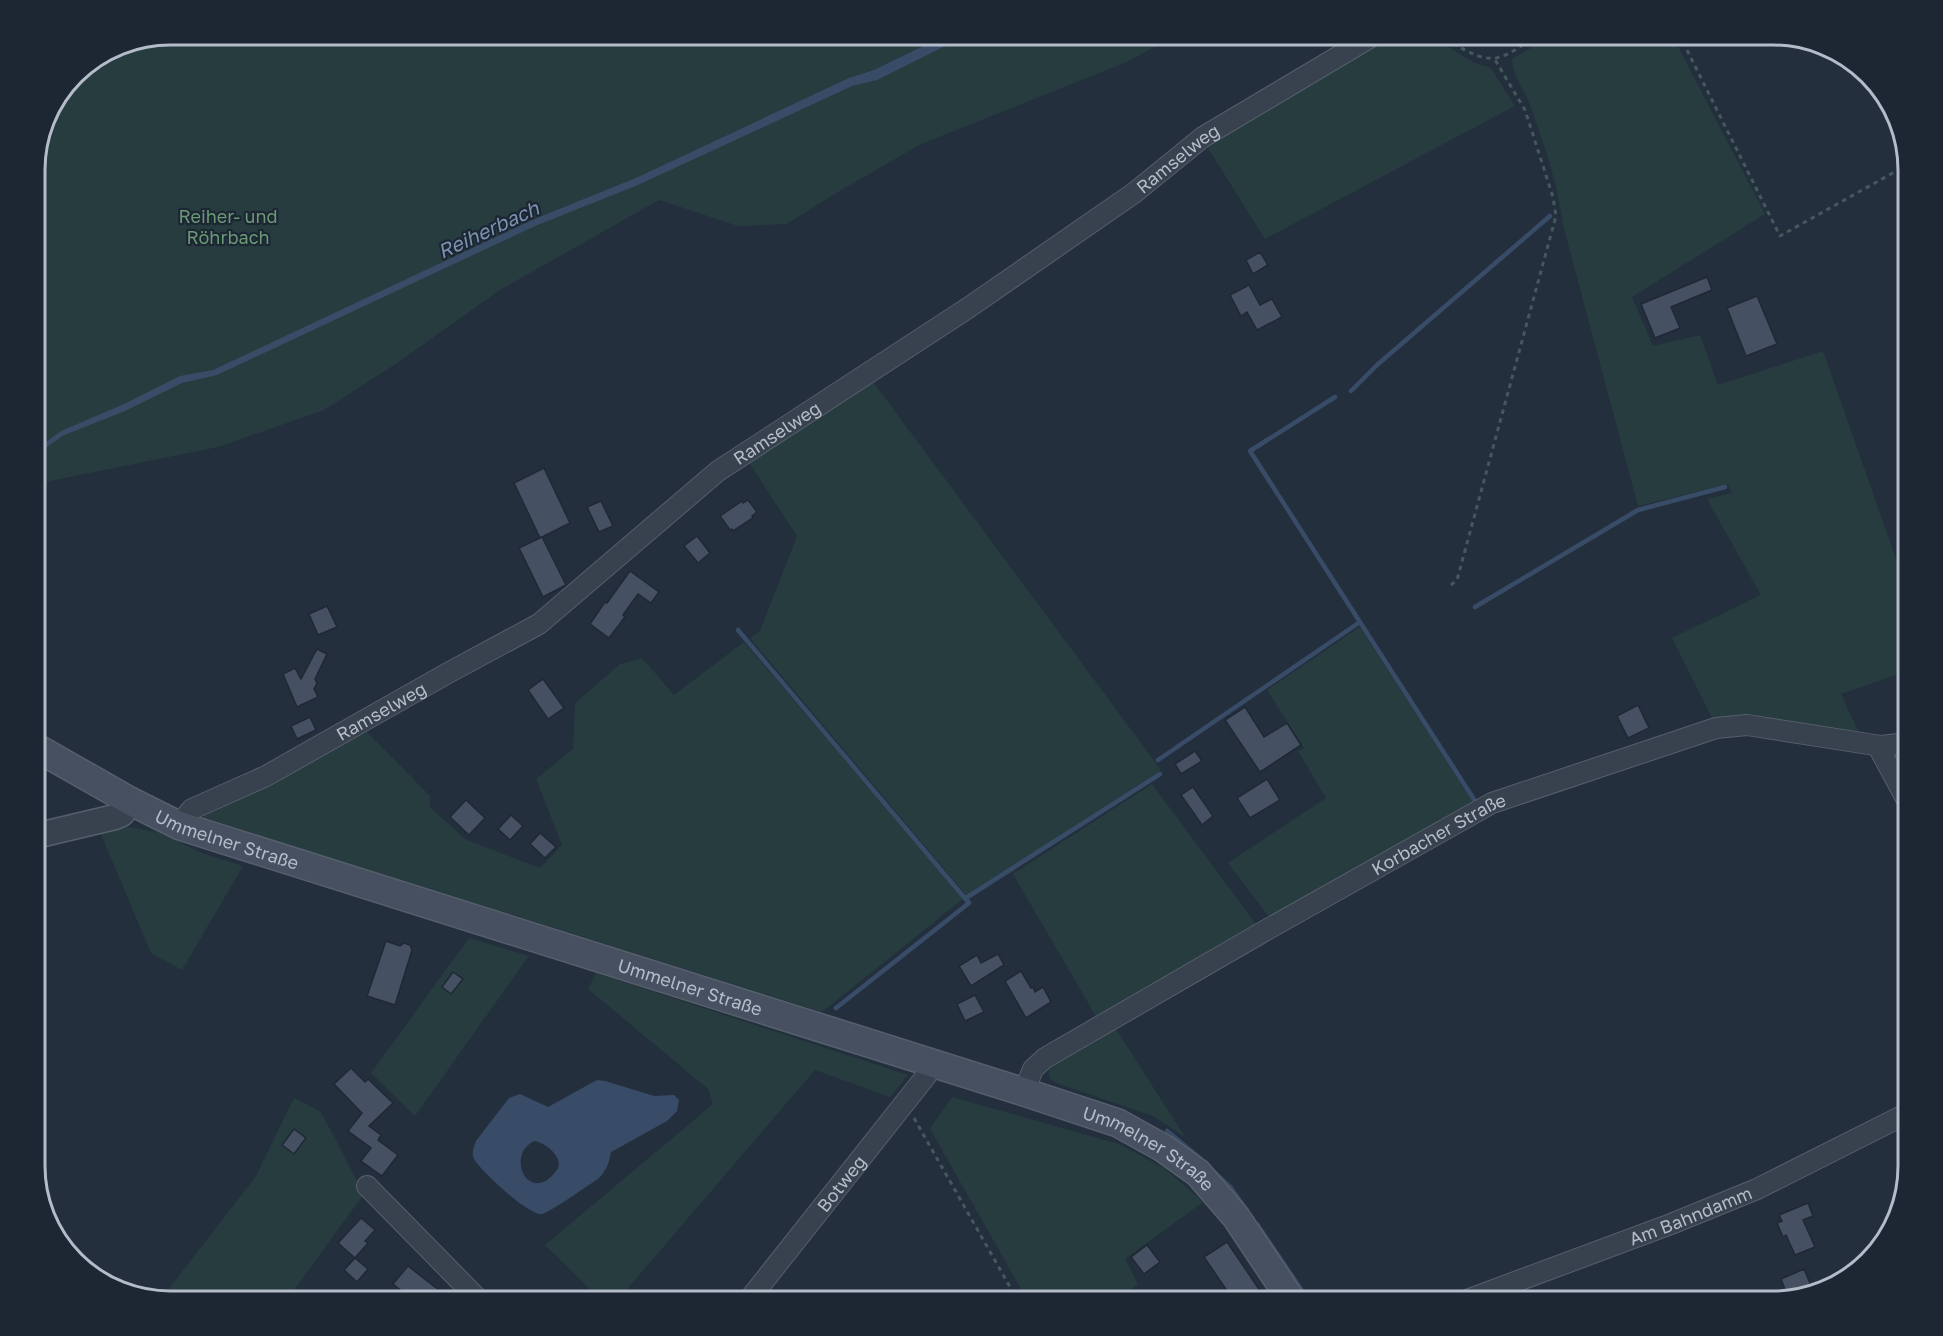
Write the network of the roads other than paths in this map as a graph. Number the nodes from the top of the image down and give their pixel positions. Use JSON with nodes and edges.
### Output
{"nodes":[{"id":1,"x":1358,"y":45,"type":"edge"},
{"id":2,"x":1898,"y":744,"type":"edge"},
{"id":3,"x":1881,"y":746,"type":"junction"},
{"id":4,"x":45,"y":753,"type":"edge"},
{"id":5,"x":1898,"y":783,"type":"edge"},
{"id":6,"x":130,"y":801,"type":"junction"},
{"id":7,"x":180,"y":826,"type":"junction"},
{"id":8,"x":45,"y":834,"type":"edge"},
{"id":9,"x":931,"y":1064,"type":"junction"},
{"id":10,"x":1024,"y":1092,"type":"junction"},
{"id":11,"x":1898,"y":1118,"type":"edge"},
{"id":12,"x":367,"y":1186,"type":"dead end"},
{"id":13,"x":469,"y":1291,"type":"edge"},
{"id":14,"x":757,"y":1291,"type":"edge"},
{"id":15,"x":1285,"y":1291,"type":"edge"},
{"id":16,"x":1493,"y":1291,"type":"edge"}],
"edges":[{"from":1,"to":7,"type":"street","name":"Ramselweg"},
{"from":2,"to":3,"type":"street","name":"Korbacher Straße"},
{"from":3,"to":5,"type":"street"},
{"from":3,"to":10,"type":"street","name":"Korbacher Straße"},
{"from":4,"to":6,"type":"main road","name":"Ummelner Straße"},
{"from":6,"to":7,"type":"main road","name":"Ummelner Straße"},
{"from":6,"to":8,"type":"street"},
{"from":7,"to":9,"type":"main road","name":"Ummelner Straße"},
{"from":9,"to":10,"type":"main road","name":"Ummelner Straße"},
{"from":9,"to":14,"type":"street","name":"Botweg"},
{"from":10,"to":15,"type":"main road","name":"Ummelner Straße"},
{"from":11,"to":16,"type":"street","name":"Am Bahndamm"},
{"from":12,"to":13,"type":"street"}]}
